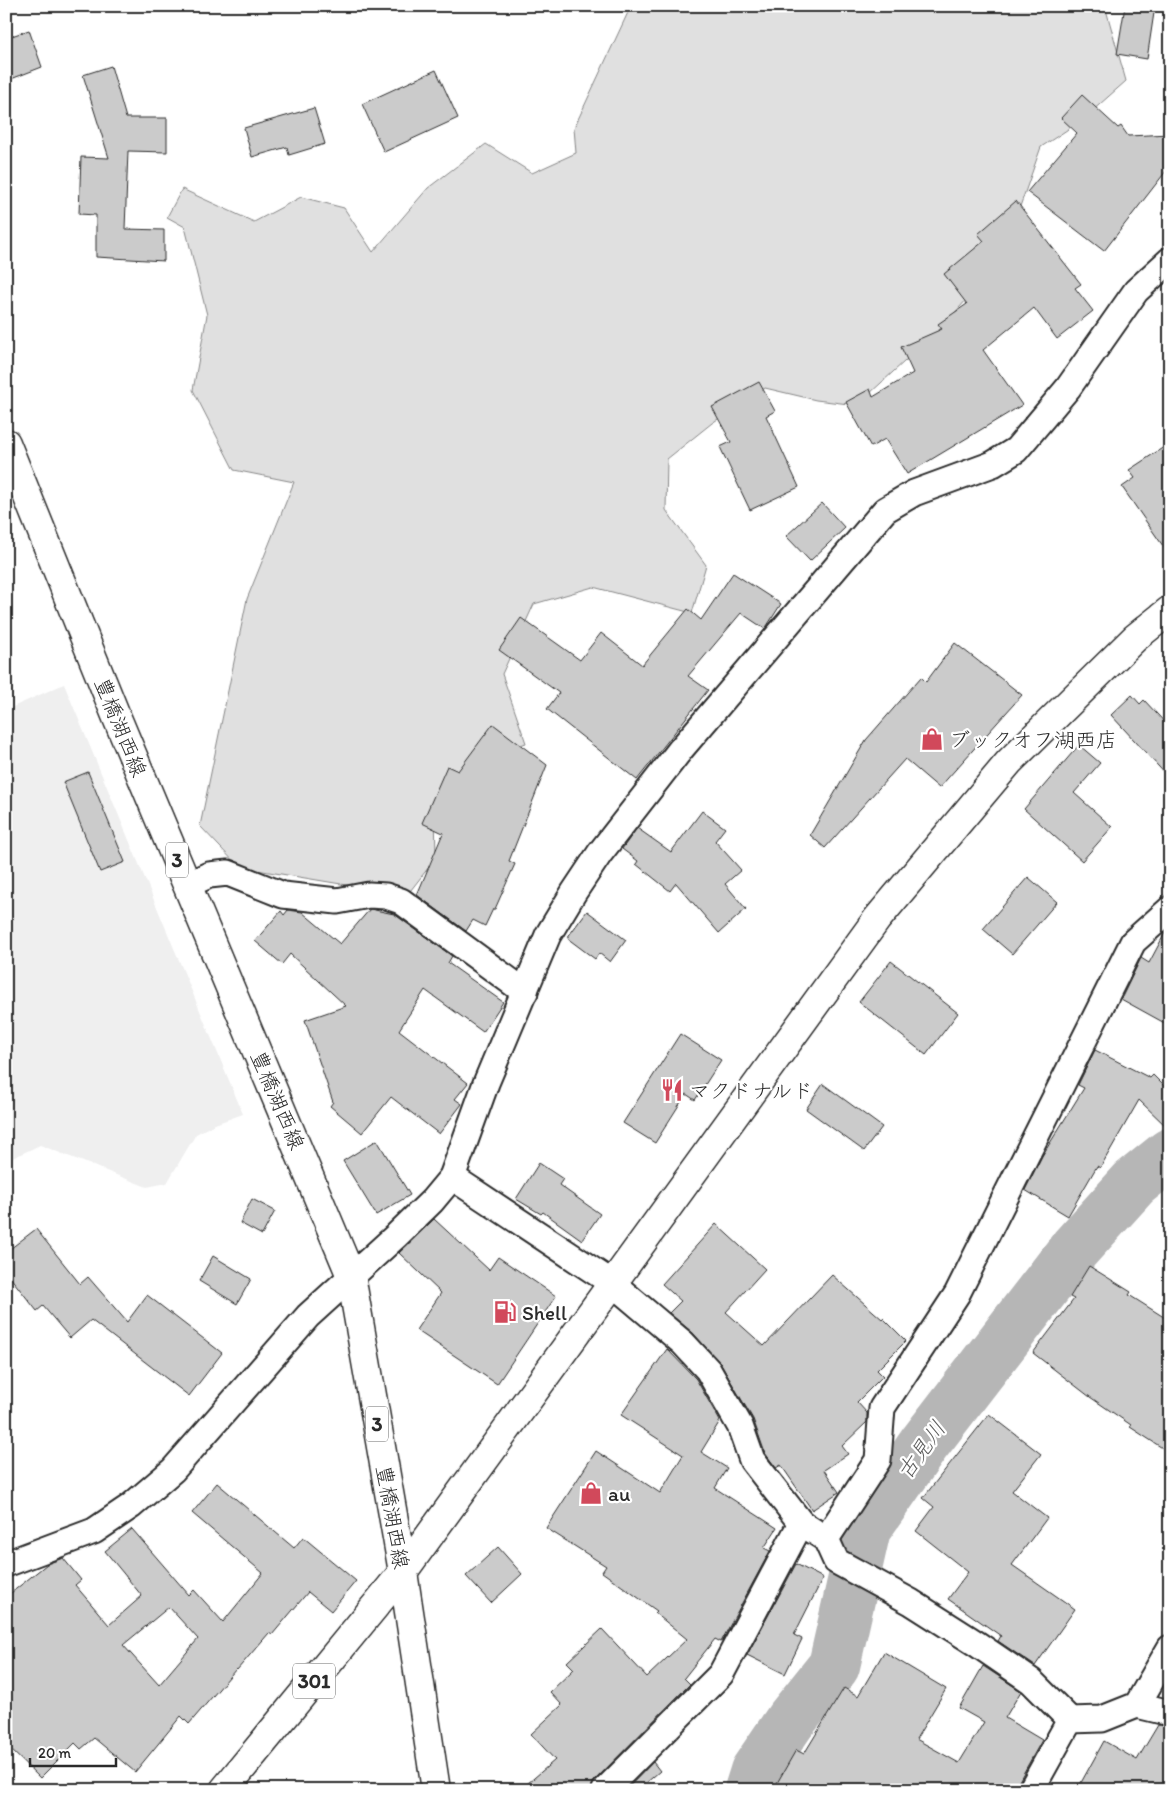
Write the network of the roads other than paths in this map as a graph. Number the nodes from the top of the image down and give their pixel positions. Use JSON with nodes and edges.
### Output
{"nodes":[{"id":1,"x":1170,"y":260,"type":"edge"},
{"id":2,"x":6,"y":443,"type":"edge"},
{"id":3,"x":1170,"y":610,"type":"edge"},
{"id":4,"x":187,"y":885,"type":"junction"},
{"id":5,"x":1170,"y":909,"type":"edge"},
{"id":6,"x":525,"y":992,"type":"junction"},
{"id":7,"x":452,"y":1178,"type":"junction"},
{"id":8,"x":351,"y":1276,"type":"junction"},
{"id":9,"x":612,"y":1283,"type":"junction"},
{"id":10,"x":801,"y":1523,"type":"junction"},
{"id":11,"x":826,"y":1539,"type":"junction"},
{"id":12,"x":6,"y":1564,"type":"edge"},
{"id":13,"x":403,"y":1572,"type":"junction"},
{"id":14,"x":1170,"y":1648,"type":"edge"},
{"id":15,"x":1137,"y":1705,"type":"junction"},
{"id":16,"x":1170,"y":1712,"type":"edge"},
{"id":17,"x":1070,"y":1720,"type":"junction"},
{"id":18,"x":224,"y":1790,"type":"edge"},
{"id":19,"x":436,"y":1790,"type":"edge"},
{"id":20,"x":605,"y":1790,"type":"edge"},
{"id":21,"x":1031,"y":1790,"type":"edge"}],
"edges":[{"from":1,"to":6,"type":"street"},
{"from":2,"to":4,"type":"main road","name":"豊橋湖西線","number":"3"},
{"from":3,"to":9,"type":"main road"},
{"from":4,"to":6,"type":"street"},
{"from":4,"to":8,"type":"main road","name":"豊橋湖西線","number":"3"},
{"from":5,"to":11,"type":"street"},
{"from":6,"to":7,"type":"street"},
{"from":7,"to":8,"type":"street"},
{"from":7,"to":9,"type":"street"},
{"from":8,"to":12,"type":"street"},
{"from":8,"to":13,"type":"main road","name":"豊橋湖西線","number":"3"},
{"from":9,"to":10,"type":"street"},
{"from":9,"to":13,"type":"main road"},
{"from":10,"to":11,"type":"street"},
{"from":10,"to":20,"type":"street"},
{"from":11,"to":17,"type":"street"},
{"from":13,"to":18,"type":"main road","number":"301"},
{"from":13,"to":19,"type":"main road","name":"豊橋湖西線","number":"3"},
{"from":14,"to":15,"type":"street"},
{"from":15,"to":16,"type":"street"},
{"from":15,"to":17,"type":"street"},
{"from":17,"to":21,"type":"street"}]}
